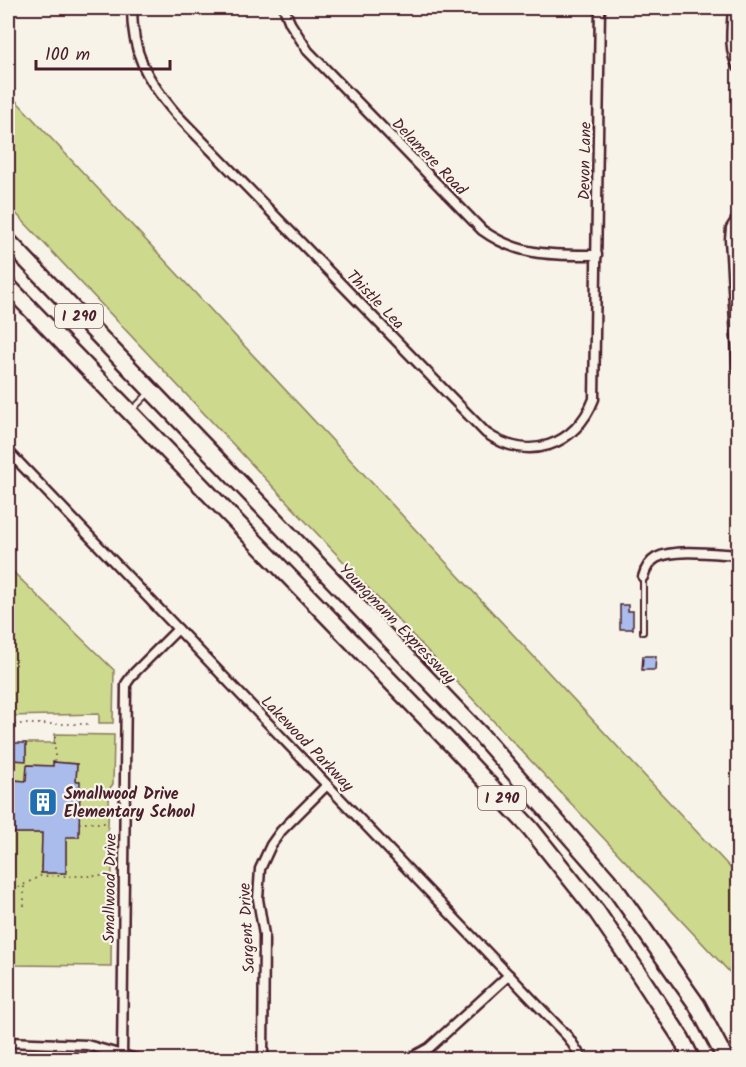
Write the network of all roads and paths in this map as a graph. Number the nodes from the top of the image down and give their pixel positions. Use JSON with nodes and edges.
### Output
{"nodes":[{"id":1,"x":132,"y":8,"type":"edge"},
{"id":2,"x":284,"y":8,"type":"edge"},
{"id":3,"x":600,"y":8,"type":"edge"},
{"id":4,"x":733,"y":8,"type":"edge"},
{"id":5,"x":738,"y":67,"type":"edge"},
{"id":6,"x":738,"y":217,"type":"edge"},
{"id":7,"x":8,"y":241,"type":"edge"},
{"id":8,"x":597,"y":255,"type":"junction"},
{"id":9,"x":8,"y":286,"type":"edge"},
{"id":10,"x":597,"y":315,"type":"joint"},
{"id":11,"x":738,"y":371,"type":"edge"},
{"id":12,"x":151,"y":391,"type":"junction"},
{"id":13,"x":129,"y":412,"type":"junction"},
{"id":14,"x":8,"y":451,"type":"edge"},
{"id":15,"x":738,"y":555,"type":"edge"},
{"id":16,"x":643,"y":578,"type":"joint"},
{"id":17,"x":178,"y":629,"type":"junction"},
{"id":18,"x":643,"y":632,"type":"dead end"},
{"id":19,"x":8,"y":724,"type":"edge"},
{"id":20,"x":92,"y":724,"type":"dead end"},
{"id":21,"x":55,"y":733,"type":"dead end"},
{"id":22,"x":55,"y":762,"type":"dead end"},
{"id":23,"x":327,"y":785,"type":"junction"},
{"id":24,"x":79,"y":823,"type":"dead end"},
{"id":25,"x":108,"y":823,"type":"dead end"},
{"id":26,"x":124,"y":876,"type":"junction"},
{"id":27,"x":24,"y":884,"type":"junction"},
{"id":28,"x":8,"y":893,"type":"edge"},
{"id":29,"x":24,"y":906,"type":"dead end"},
{"id":30,"x":509,"y":975,"type":"junction"},
{"id":31,"x":8,"y":1042,"type":"edge"},
{"id":32,"x":122,"y":1056,"type":"edge"},
{"id":33,"x":421,"y":1057,"type":"edge"},
{"id":34,"x":140,"y":1059,"type":"edge"},
{"id":35,"x":263,"y":1059,"type":"edge"},
{"id":36,"x":407,"y":1059,"type":"edge"},
{"id":37,"x":583,"y":1059,"type":"edge"},
{"id":38,"x":692,"y":1059,"type":"edge"},
{"id":39,"x":726,"y":1059,"type":"edge"}],
"edges":[{"from":1,"to":10,"type":"street","name":"Thistle Lea"},
{"from":2,"to":8,"type":"street","name":"Delamere Road"},
{"from":3,"to":8,"type":"street","name":"Devon Lane"},
{"from":4,"to":5,"type":"street"},
{"from":6,"to":11,"type":"street"},
{"from":7,"to":12,"type":"highway","name":"Youngmann Expressway","number":"I 290"},
{"from":8,"to":10,"type":"street","name":"Devon Lane"},
{"from":9,"to":13,"type":"highway","number":"I 290"},
{"from":12,"to":13,"type":"lane"},
{"from":12,"to":39,"type":"highway","name":"Youngmann Expressway","number":"I 290"},
{"from":13,"to":38,"type":"highway","number":"I 290"},
{"from":14,"to":17,"type":"street","name":"Lakewood Parkway"},
{"from":15,"to":16,"type":"street"},
{"from":16,"to":18,"type":"lane"},
{"from":17,"to":23,"type":"street","name":"Lakewood Parkway"},
{"from":17,"to":26,"type":"street","name":"Smallwood Drive"},
{"from":19,"to":20,"type":"path"},
{"from":21,"to":22,"type":"path"},
{"from":23,"to":30,"type":"street","name":"Lakewood Parkway"},
{"from":23,"to":35,"type":"street","name":"Sargent Drive"},
{"from":24,"to":25,"type":"path"},
{"from":26,"to":27,"type":"path"},
{"from":26,"to":32,"type":"street","name":"Smallwood Drive"},
{"from":27,"to":28,"type":"path"},
{"from":27,"to":29,"type":"path"},
{"from":30,"to":33,"type":"street"},
{"from":30,"to":37,"type":"street","name":"Lakewood Parkway"},
{"from":31,"to":32,"type":"street"},
{"from":32,"to":34,"type":"street"},
{"from":33,"to":36,"type":"street"}]}
